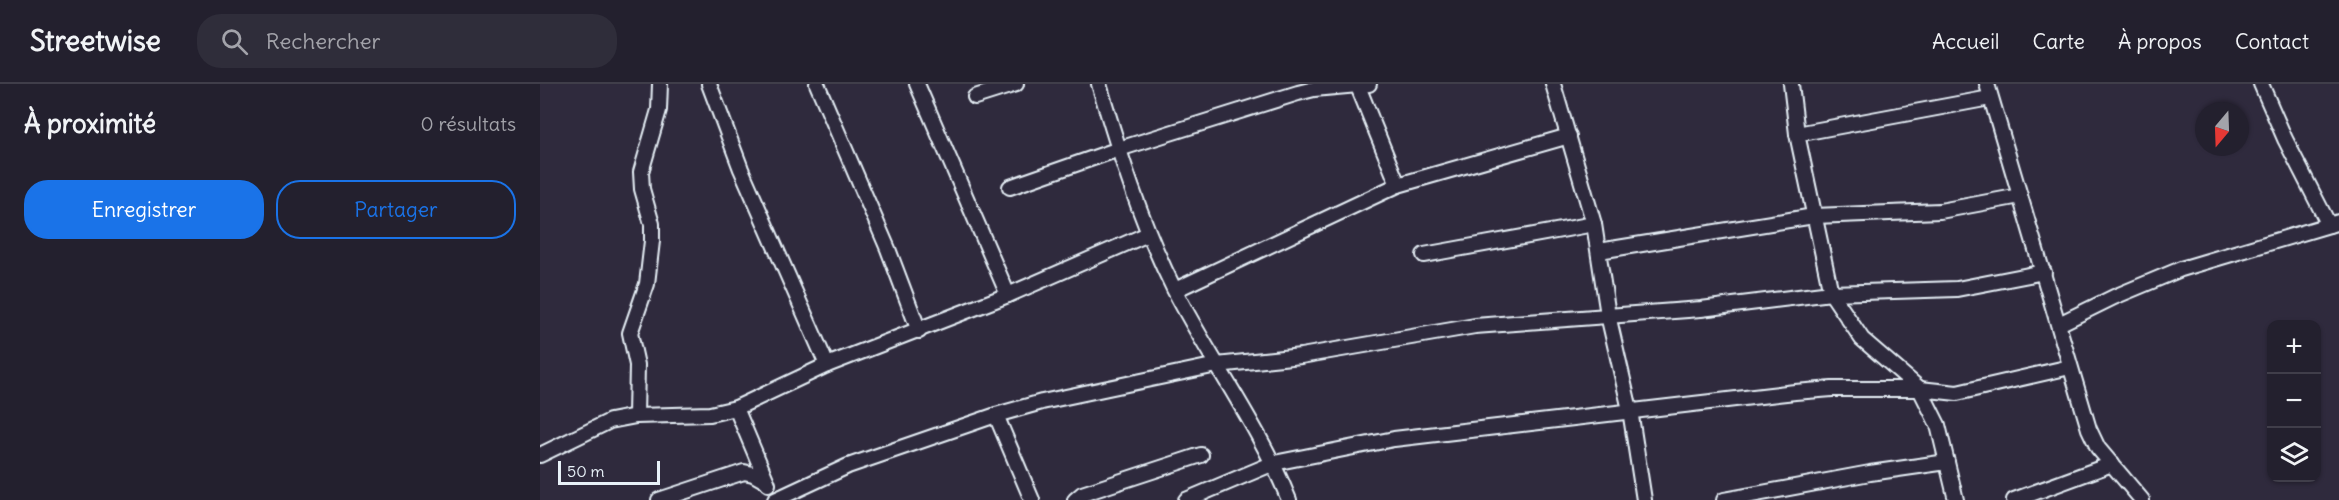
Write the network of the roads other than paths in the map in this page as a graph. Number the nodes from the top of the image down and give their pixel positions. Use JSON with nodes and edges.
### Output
{"nodes":[{"id":1,"x":660,"y":84,"type":"edge"},
{"id":2,"x":709,"y":84,"type":"edge"},
{"id":3,"x":817,"y":84,"type":"edge"},
{"id":4,"x":917,"y":84,"type":"edge"},
{"id":5,"x":1016,"y":84,"type":"edge"},
{"id":6,"x":1099,"y":84,"type":"edge"},
{"id":7,"x":1362,"y":84,"type":"edge"},
{"id":8,"x":1553,"y":84,"type":"edge"},
{"id":9,"x":1791,"y":84,"type":"edge"},
{"id":10,"x":1987,"y":84,"type":"edge"},
{"id":11,"x":2261,"y":84,"type":"edge"},
{"id":12,"x":975,"y":97,"type":"dead end"},
{"id":13,"x":1990,"y":98,"type":"junction"},
{"id":14,"x":1797,"y":134,"type":"junction"},
{"id":15,"x":1569,"y":136,"type":"junction"},
{"id":16,"x":1119,"y":149,"type":"junction"},
{"id":17,"x":1398,"y":185,"type":"junction"},
{"id":18,"x":1010,"y":187,"type":"dead end"},
{"id":19,"x":2020,"y":196,"type":"junction"},
{"id":20,"x":1814,"y":216,"type":"junction"},
{"id":21,"x":1594,"y":224,"type":"junction"},
{"id":22,"x":2334,"y":224,"type":"edge"},
{"id":23,"x":1148,"y":234,"type":"junction"},
{"id":24,"x":1599,"y":251,"type":"junction"},
{"id":25,"x":1424,"y":255,"type":"dead end"},
{"id":26,"x":2044,"y":272,"type":"junction"},
{"id":27,"x":1175,"y":291,"type":"junction"},
{"id":28,"x":1831,"y":293,"type":"junction"},
{"id":29,"x":1008,"y":295,"type":"junction"},
{"id":30,"x":1608,"y":315,"type":"junction"},
{"id":31,"x":2059,"y":324,"type":"junction"},
{"id":32,"x":919,"y":331,"type":"junction"},
{"id":33,"x":827,"y":365,"type":"junction"},
{"id":34,"x":1217,"y":365,"type":"junction"},
{"id":35,"x":2070,"y":367,"type":"junction"},
{"id":36,"x":1920,"y":389,"type":"junction"},
{"id":37,"x":736,"y":408,"type":"junction"},
{"id":38,"x":1630,"y":410,"type":"junction"},
{"id":39,"x":996,"y":415,"type":"junction"},
{"id":40,"x":636,"y":416,"type":"junction"},
{"id":41,"x":540,"y":455,"type":"edge"},
{"id":42,"x":1201,"y":455,"type":"dead end"},
{"id":43,"x":1947,"y":462,"type":"junction"},
{"id":44,"x":1274,"y":463,"type":"junction"},
{"id":45,"x":2112,"y":464,"type":"junction"},
{"id":46,"x":767,"y":482,"type":"junction"},
{"id":47,"x":659,"y":500,"type":"edge"},
{"id":48,"x":775,"y":500,"type":"edge"},
{"id":49,"x":1032,"y":500,"type":"edge"},
{"id":50,"x":1075,"y":500,"type":"edge"},
{"id":51,"x":1186,"y":500,"type":"edge"},
{"id":52,"x":1290,"y":500,"type":"edge"},
{"id":53,"x":1644,"y":500,"type":"edge"},
{"id":54,"x":1724,"y":500,"type":"edge"},
{"id":55,"x":1956,"y":500,"type":"edge"},
{"id":56,"x":2014,"y":500,"type":"edge"},
{"id":57,"x":2142,"y":500,"type":"edge"}],
"edges":[{"from":1,"to":40,"type":"street"},
{"from":2,"to":33,"type":"street"},
{"from":3,"to":32,"type":"street"},
{"from":4,"to":29,"type":"street"},
{"from":5,"to":12,"type":"street"},
{"from":6,"to":16,"type":"street"},
{"from":7,"to":16,"type":"street"},
{"from":7,"to":17,"type":"street"},
{"from":8,"to":15,"type":"street"},
{"from":9,"to":14,"type":"street"},
{"from":10,"to":13,"type":"street"},
{"from":11,"to":22,"type":"street"},
{"from":13,"to":14,"type":"street"},
{"from":13,"to":19,"type":"street"},
{"from":14,"to":20,"type":"street"},
{"from":15,"to":17,"type":"street"},
{"from":15,"to":21,"type":"street"},
{"from":16,"to":18,"type":"street"},
{"from":16,"to":23,"type":"street"},
{"from":17,"to":27,"type":"street"},
{"from":19,"to":20,"type":"street"},
{"from":19,"to":26,"type":"street"},
{"from":20,"to":24,"type":"street"},
{"from":20,"to":28,"type":"street"},
{"from":21,"to":24,"type":"street"},
{"from":21,"to":25,"type":"street"},
{"from":22,"to":31,"type":"street"},
{"from":23,"to":27,"type":"street"},
{"from":23,"to":29,"type":"street"},
{"from":24,"to":30,"type":"street"},
{"from":26,"to":28,"type":"street"},
{"from":26,"to":31,"type":"street"},
{"from":27,"to":34,"type":"street"},
{"from":28,"to":30,"type":"street"},
{"from":28,"to":36,"type":"street"},
{"from":29,"to":32,"type":"street"},
{"from":30,"to":34,"type":"street"},
{"from":30,"to":38,"type":"street"},
{"from":31,"to":35,"type":"street"},
{"from":32,"to":33,"type":"street"},
{"from":33,"to":37,"type":"street"},
{"from":34,"to":39,"type":"street"},
{"from":34,"to":44,"type":"street"},
{"from":35,"to":36,"type":"street"},
{"from":35,"to":45,"type":"street"},
{"from":36,"to":38,"type":"street"},
{"from":36,"to":43,"type":"street"},
{"from":37,"to":40,"type":"street"},
{"from":37,"to":46,"type":"street"},
{"from":38,"to":44,"type":"street"},
{"from":38,"to":53,"type":"street"},
{"from":39,"to":48,"type":"street"},
{"from":39,"to":49,"type":"street"},
{"from":40,"to":41,"type":"street"},
{"from":42,"to":50,"type":"street"},
{"from":43,"to":54,"type":"street"},
{"from":43,"to":55,"type":"street"},
{"from":44,"to":51,"type":"street"},
{"from":44,"to":52,"type":"street"},
{"from":45,"to":56,"type":"street"},
{"from":45,"to":57,"type":"street"},
{"from":46,"to":47,"type":"street"},
{"from":46,"to":48,"type":"street"}]}
